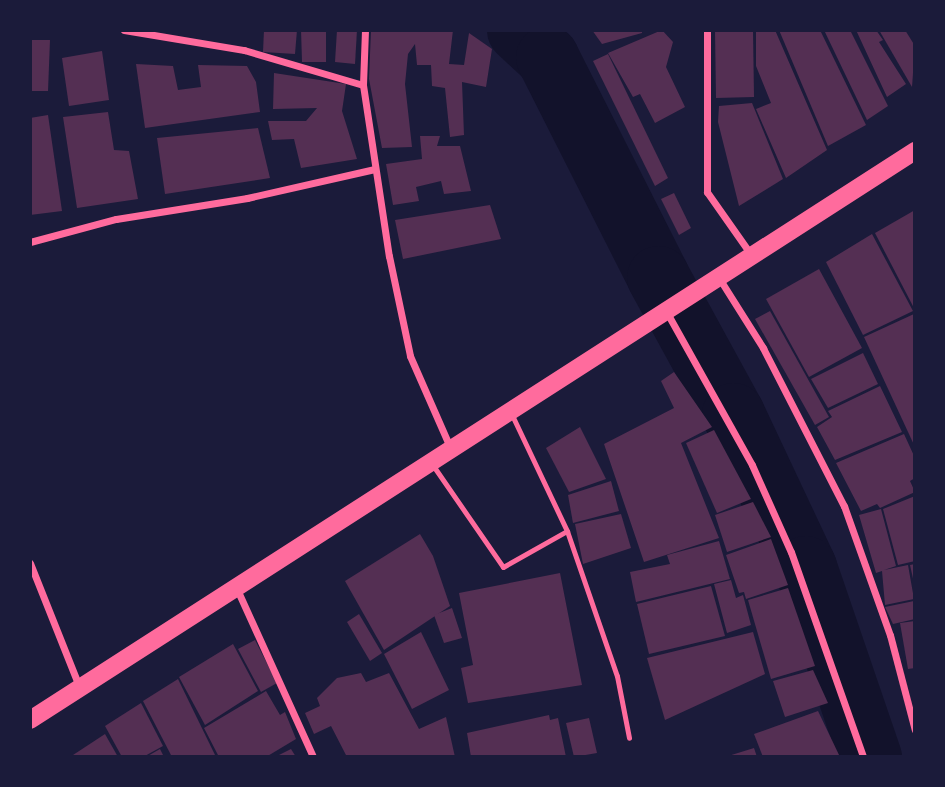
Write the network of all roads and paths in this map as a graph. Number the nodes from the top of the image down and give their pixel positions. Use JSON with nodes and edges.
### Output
{"nodes":[{"id":1,"x":124,"y":30,"type":"edge"},
{"id":2,"x":365,"y":30,"type":"edge"},
{"id":3,"x":708,"y":30,"type":"edge"},
{"id":4,"x":363,"y":85,"type":"junction"},
{"id":5,"x":915,"y":151,"type":"edge"},
{"id":6,"x":375,"y":169,"type":"junction"},
{"id":7,"x":30,"y":242,"type":"edge"},
{"id":8,"x":752,"y":256,"type":"junction"},
{"id":9,"x":718,"y":278,"type":"junction"},
{"id":10,"x":668,"y":308,"type":"junction"},
{"id":11,"x":509,"y":410,"type":"junction"},
{"id":12,"x":450,"y":448,"type":"junction"},
{"id":13,"x":430,"y":461,"type":"junction"},
{"id":14,"x":566,"y":531,"type":"junction"},
{"id":15,"x":30,"y":563,"type":"edge"},
{"id":16,"x":236,"y":586,"type":"junction"},
{"id":17,"x":79,"y":688,"type":"junction"},
{"id":18,"x":30,"y":720,"type":"edge"},
{"id":19,"x":915,"y":730,"type":"edge"},
{"id":20,"x":629,"y":738,"type":"dead end"},
{"id":21,"x":313,"y":757,"type":"edge"},
{"id":22,"x":863,"y":757,"type":"edge"}],
"edges":[{"from":1,"to":4,"type":"street"},
{"from":2,"to":4,"type":"street"},
{"from":3,"to":8,"type":"street"},
{"from":4,"to":6,"type":"street"},
{"from":5,"to":8,"type":"main road"},
{"from":6,"to":7,"type":"street"},
{"from":6,"to":12,"type":"street"},
{"from":8,"to":9,"type":"main road"},
{"from":9,"to":10,"type":"main road"},
{"from":9,"to":19,"type":"street"},
{"from":10,"to":11,"type":"main road"},
{"from":10,"to":22,"type":"street"},
{"from":11,"to":12,"type":"main road"},
{"from":11,"to":14,"type":"lane"},
{"from":12,"to":13,"type":"main road"},
{"from":13,"to":14,"type":"lane"},
{"from":13,"to":16,"type":"main road"},
{"from":14,"to":20,"type":"lane"},
{"from":15,"to":17,"type":"street"},
{"from":16,"to":17,"type":"main road"},
{"from":16,"to":21,"type":"street"},
{"from":17,"to":18,"type":"main road"}]}
